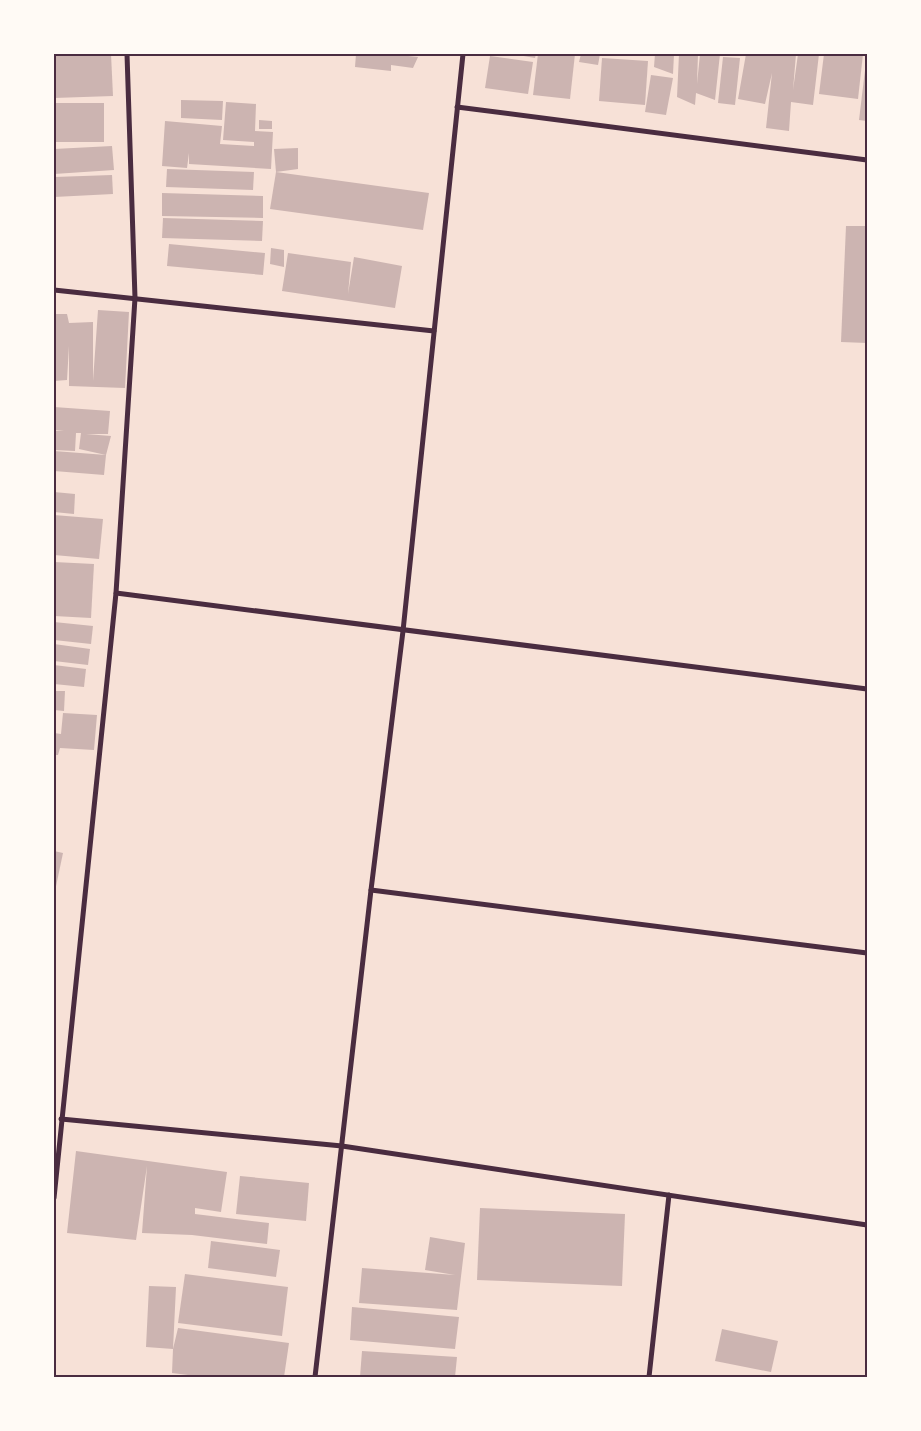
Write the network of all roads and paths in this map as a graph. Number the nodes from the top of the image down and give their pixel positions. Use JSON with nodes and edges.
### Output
{"nodes":[{"id":1,"x":127,"y":54,"type":"edge"},
{"id":2,"x":464,"y":54,"type":"edge"},
{"id":3,"x":457,"y":107,"type":"junction"},
{"id":4,"x":867,"y":160,"type":"edge"},
{"id":5,"x":54,"y":290,"type":"edge"},
{"id":6,"x":135,"y":298,"type":"junction"},
{"id":7,"x":434,"y":331,"type":"junction"},
{"id":8,"x":116,"y":593,"type":"junction"},
{"id":9,"x":403,"y":630,"type":"junction"},
{"id":10,"x":867,"y":689,"type":"edge"},
{"id":11,"x":371,"y":890,"type":"junction"},
{"id":12,"x":867,"y":953,"type":"edge"},
{"id":13,"x":61,"y":1119,"type":"junction"},
{"id":14,"x":342,"y":1146,"type":"junction"},
{"id":15,"x":670,"y":1196,"type":"junction"},
{"id":16,"x":54,"y":1198,"type":"edge"},
{"id":17,"x":867,"y":1225,"type":"edge"},
{"id":18,"x":315,"y":1377,"type":"edge"},
{"id":19,"x":649,"y":1377,"type":"edge"}],
"edges":[{"from":1,"to":6,"type":"street"},
{"from":2,"to":3,"type":"street"},
{"from":3,"to":4,"type":"street"},
{"from":3,"to":7,"type":"street"},
{"from":5,"to":6,"type":"street"},
{"from":6,"to":7,"type":"street"},
{"from":6,"to":8,"type":"street"},
{"from":7,"to":9,"type":"street"},
{"from":8,"to":9,"type":"street"},
{"from":8,"to":13,"type":"street"},
{"from":9,"to":10,"type":"street"},
{"from":9,"to":11,"type":"street"},
{"from":11,"to":12,"type":"street"},
{"from":11,"to":14,"type":"street"},
{"from":13,"to":14,"type":"street"},
{"from":13,"to":16,"type":"street"},
{"from":14,"to":15,"type":"street"},
{"from":14,"to":18,"type":"street"},
{"from":15,"to":17,"type":"street"},
{"from":15,"to":19,"type":"street"}]}
